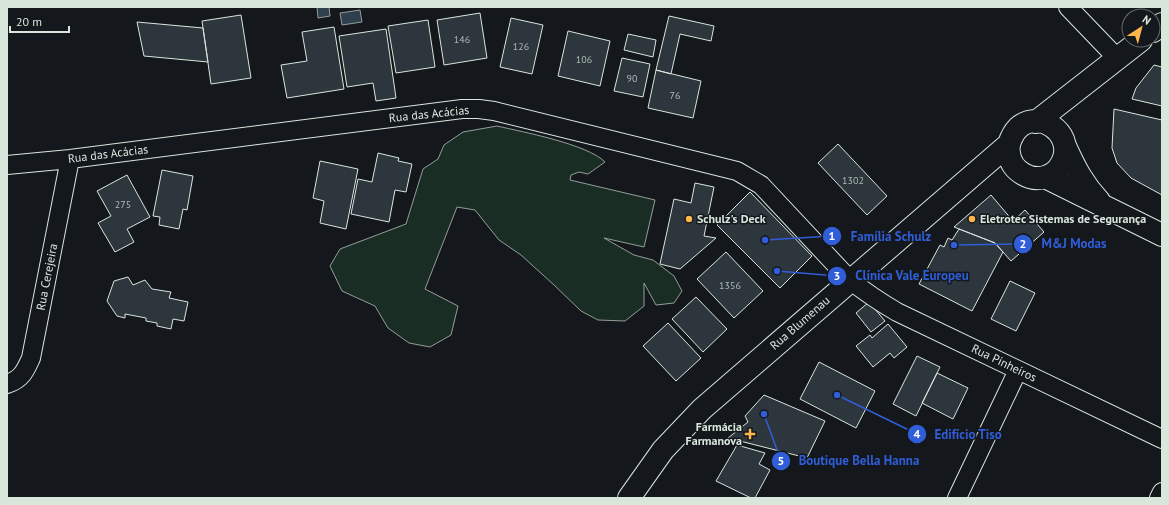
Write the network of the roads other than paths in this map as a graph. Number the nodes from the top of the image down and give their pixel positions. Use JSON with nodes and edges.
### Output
{"nodes":[{"id":1,"x":1068,"y":7,"type":"edge"},
{"id":2,"x":1130,"y":48,"type":"edge"},
{"id":3,"x":1117,"y":58,"type":"junction"},
{"id":4,"x":1067,"y":98,"type":"junction"},
{"id":5,"x":1036,"y":122,"type":"junction"},
{"id":6,"x":1062,"y":139,"type":"junction"},
{"id":7,"x":1010,"y":153,"type":"junction"},
{"id":8,"x":70,"y":159,"type":"junction"},
{"id":9,"x":7,"y":165,"type":"edge"},
{"id":10,"x":1045,"y":177,"type":"junction"},
{"id":11,"x":1102,"y":205,"type":"junction"},
{"id":12,"x":1162,"y":236,"type":"edge"},
{"id":13,"x":850,"y":280,"type":"junction"},
{"id":14,"x":1018,"y":370,"type":"junction"},
{"id":15,"x":7,"y":384,"type":"edge"},
{"id":16,"x":1162,"y":439,"type":"edge"},
{"id":17,"x":1162,"y":492,"type":"edge"},
{"id":18,"x":628,"y":498,"type":"edge"},
{"id":19,"x":958,"y":498,"type":"edge"},
{"id":20,"x":1159,"y":498,"type":"edge"}],
"edges":[{"from":1,"to":3,"type":"street"},
{"from":2,"to":3,"type":"main road"},
{"from":3,"to":4,"type":"main road"},
{"from":4,"to":5,"type":"main road"},
{"from":4,"to":6,"type":"main road"},
{"from":5,"to":6,"type":"main road"},
{"from":5,"to":7,"type":"main road"},
{"from":6,"to":10,"type":"main road"},
{"from":6,"to":11,"type":"main road"},
{"from":7,"to":10,"type":"main road"},
{"from":7,"to":13,"type":"main road","name":"Rua Blumenau"},
{"from":8,"to":9,"type":"street","name":"Rua das Acácias"},
{"from":8,"to":13,"type":"street","name":"Rua das Acácias"},
{"from":8,"to":15,"type":"street","name":"Rua Cerejeira"},
{"from":10,"to":11,"type":"main road"},
{"from":11,"to":12,"type":"main road"},
{"from":13,"to":14,"type":"street","name":"Rua Pinheiros"},
{"from":13,"to":18,"type":"main road","name":"Rua Blumenau"},
{"from":14,"to":16,"type":"street","name":"Rua Pinheiros"},
{"from":14,"to":19,"type":"street"},
{"from":17,"to":20,"type":"street"}]}
